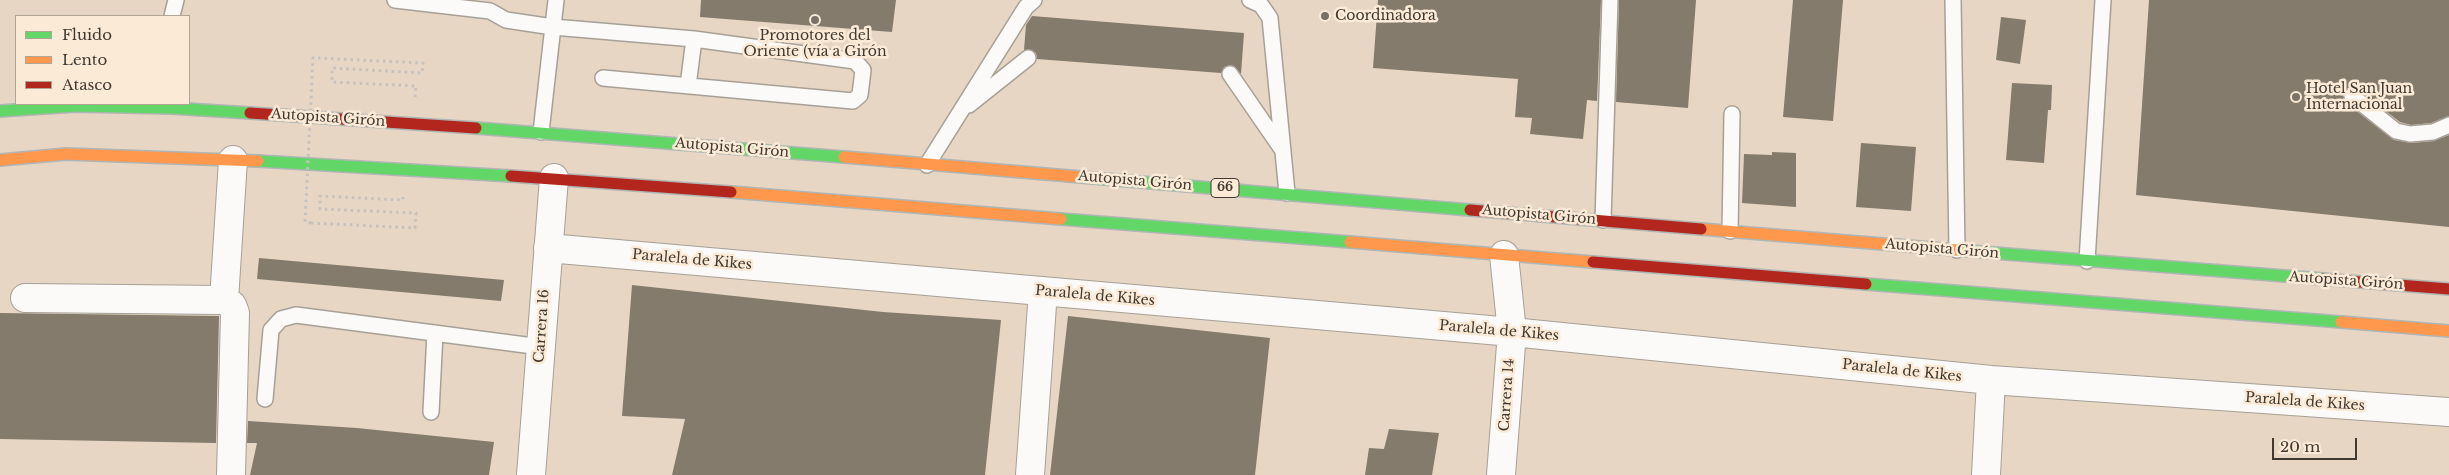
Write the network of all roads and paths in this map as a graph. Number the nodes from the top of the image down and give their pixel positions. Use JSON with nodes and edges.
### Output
{"nodes":[{"id":1,"x":176,"y":0,"type":"edge"},
{"id":2,"x":394,"y":0,"type":"edge"},
{"id":3,"x":556,"y":0,"type":"edge"},
{"id":4,"x":1034,"y":0,"type":"edge"},
{"id":5,"x":1250,"y":0,"type":"edge"},
{"id":6,"x":1610,"y":0,"type":"edge"},
{"id":7,"x":1953,"y":0,"type":"edge"},
{"id":8,"x":2103,"y":0,"type":"edge"},
{"id":9,"x":490,"y":6,"type":"edge"},
{"id":10,"x":172,"y":15,"type":"edge"},
{"id":11,"x":553,"y":27,"type":"junction"},
{"id":12,"x":694,"y":39,"type":"junction"},
{"id":13,"x":1028,"y":58,"type":"dead end"},
{"id":14,"x":1230,"y":74,"type":"dead end"},
{"id":15,"x":603,"y":78,"type":"dead end"},
{"id":16,"x":688,"y":86,"type":"junction"},
{"id":17,"x":2352,"y":96,"type":"dead end"},
{"id":18,"x":171,"y":106,"type":"edge"},
{"id":19,"x":0,"y":111,"type":"edge"},
{"id":20,"x":960,"y":112,"type":"junction"},
{"id":21,"x":1732,"y":114,"type":"dead end"},
{"id":22,"x":414,"y":124,"type":"junction"},
{"id":23,"x":2449,"y":125,"type":"edge"},
{"id":24,"x":541,"y":132,"type":"junction"},
{"id":25,"x":1282,"y":150,"type":"junction"},
{"id":26,"x":0,"y":160,"type":"edge"},
{"id":27,"x":233,"y":160,"type":"junction"},
{"id":28,"x":927,"y":165,"type":"junction"},
{"id":29,"x":404,"y":169,"type":"junction"},
{"id":30,"x":554,"y":178,"type":"junction"},
{"id":31,"x":1286,"y":193,"type":"junction"},
{"id":32,"x":1603,"y":220,"type":"junction"},
{"id":33,"x":1730,"y":231,"type":"junction"},
{"id":34,"x":548,"y":248,"type":"junction"},
{"id":35,"x":1957,"y":250,"type":"junction"},
{"id":36,"x":1504,"y":255,"type":"junction"},
{"id":37,"x":2087,"y":261,"type":"junction"},
{"id":38,"x":2449,"y":289,"type":"edge"},
{"id":39,"x":1043,"y":291,"type":"junction"},
{"id":40,"x":25,"y":298,"type":"dead end"},
{"id":41,"x":224,"y":300,"type":"junction"},
{"id":42,"x":2449,"y":331,"type":"edge"},
{"id":43,"x":1512,"y":332,"type":"junction"},
{"id":44,"x":435,"y":333,"type":"junction"},
{"id":45,"x":541,"y":347,"type":"junction"},
{"id":46,"x":1991,"y":380,"type":"junction"},
{"id":47,"x":265,"y":399,"type":"dead end"},
{"id":48,"x":431,"y":412,"type":"dead end"},
{"id":49,"x":2449,"y":412,"type":"edge"},
{"id":50,"x":231,"y":475,"type":"edge"},
{"id":51,"x":531,"y":475,"type":"edge"},
{"id":52,"x":1030,"y":475,"type":"edge"},
{"id":53,"x":1501,"y":475,"type":"edge"},
{"id":54,"x":1986,"y":475,"type":"edge"}],
"edges":[{"from":1,"to":10,"type":"lane"},
{"from":2,"to":9,"type":"lane"},
{"from":3,"to":11,"type":"lane"},
{"from":4,"to":20,"type":"lane"},
{"from":5,"to":25,"type":"lane"},
{"from":6,"to":32,"type":"lane"},
{"from":7,"to":35,"type":"lane"},
{"from":8,"to":37,"type":"lane"},
{"from":9,"to":11,"type":"lane"},
{"from":11,"to":12,"type":"lane"},
{"from":11,"to":24,"type":"lane"},
{"from":12,"to":16,"type":"lane"},
{"from":12,"to":16,"type":"lane"},
{"from":13,"to":20,"type":"lane"},
{"from":14,"to":25,"type":"lane"},
{"from":15,"to":16,"type":"lane"},
{"from":17,"to":23,"type":"lane"},
{"from":18,"to":19,"type":"highway","name":"Autopista Girón","number":"66"},
{"from":18,"to":22,"type":"highway","name":"Autopista Girón","number":"66"},
{"from":20,"to":28,"type":"lane"},
{"from":21,"to":33,"type":"lane"},
{"from":22,"to":24,"type":"highway","name":"Autopista Girón","number":"66"},
{"from":22,"to":29,"type":"path","bridge":true},
{"from":24,"to":28,"type":"highway","name":"Autopista Girón","number":"66"},
{"from":25,"to":31,"type":"lane"},
{"from":26,"to":27,"type":"highway"},
{"from":27,"to":29,"type":"highway"},
{"from":27,"to":41,"type":"street"},
{"from":28,"to":31,"type":"highway","name":"Autopista Girón","number":"66"},
{"from":29,"to":30,"type":"highway"},
{"from":30,"to":34,"type":"street","name":"Carrera 16"},
{"from":30,"to":36,"type":"highway"},
{"from":31,"to":32,"type":"highway","name":"Autopista Girón","number":"66"},
{"from":32,"to":33,"type":"highway","name":"Autopista Girón","number":"66"},
{"from":33,"to":35,"type":"highway","name":"Autopista Girón","number":"66"},
{"from":34,"to":39,"type":"street","name":"Paralela de Kikes"},
{"from":34,"to":45,"type":"street","name":"Carrera 16"},
{"from":35,"to":37,"type":"highway","name":"Autopista Girón","number":"66"},
{"from":36,"to":42,"type":"highway"},
{"from":36,"to":43,"type":"street","name":"Carrera 14"},
{"from":37,"to":38,"type":"highway","name":"Autopista Girón","number":"66"},
{"from":39,"to":43,"type":"street","name":"Paralela de Kikes"},
{"from":39,"to":52,"type":"street"},
{"from":40,"to":41,"type":"street"},
{"from":41,"to":50,"type":"street"},
{"from":43,"to":46,"type":"street","name":"Paralela de Kikes"},
{"from":43,"to":53,"type":"street","name":"Carrera 14"},
{"from":44,"to":45,"type":"lane"},
{"from":44,"to":47,"type":"lane"},
{"from":44,"to":48,"type":"lane"},
{"from":45,"to":51,"type":"street","name":"Carrera 16"},
{"from":46,"to":49,"type":"street","name":"Paralela de Kikes"},
{"from":46,"to":54,"type":"street"}]}
